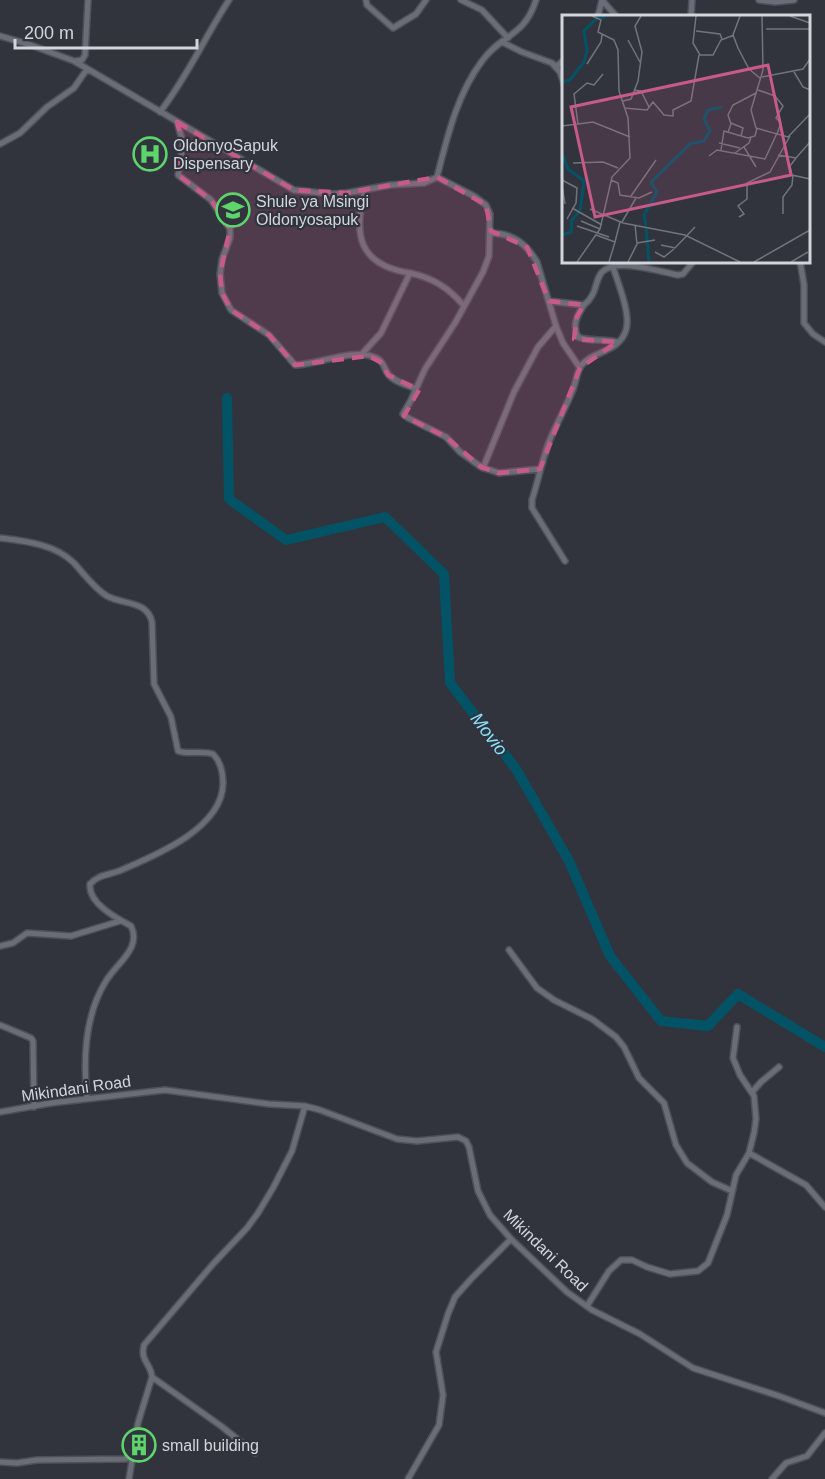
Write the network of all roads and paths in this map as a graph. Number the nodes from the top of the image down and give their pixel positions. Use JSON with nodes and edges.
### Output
{"nodes":[{"id":1,"x":88,"y":0,"type":"edge"},
{"id":2,"x":229,"y":0,"type":"edge"},
{"id":3,"x":366,"y":0,"type":"edge"},
{"id":4,"x":426,"y":0,"type":"edge"},
{"id":5,"x":461,"y":0,"type":"edge"},
{"id":6,"x":536,"y":0,"type":"edge"},
{"id":7,"x":602,"y":0,"type":"edge"},
{"id":8,"x":692,"y":0,"type":"edge"},
{"id":9,"x":759,"y":0,"type":"edge"},
{"id":10,"x":794,"y":0,"type":"edge"},
{"id":11,"x":598,"y":15,"type":"edge"},
{"id":12,"x":615,"y":15,"type":"edge"},
{"id":13,"x":691,"y":15,"type":"edge"},
{"id":14,"x":0,"y":36,"type":"edge"},
{"id":15,"x":508,"y":38,"type":"junction"},
{"id":16,"x":502,"y":42,"type":"junction"},
{"id":17,"x":74,"y":61,"type":"junction"},
{"id":18,"x":562,"y":62,"type":"edge"},
{"id":19,"x":557,"y":66,"type":"junction"},
{"id":20,"x":87,"y":69,"type":"junction"},
{"id":21,"x":562,"y":79,"type":"edge"},
{"id":22,"x":160,"y":112,"type":"junction"},
{"id":23,"x":177,"y":122,"type":"junction"},
{"id":24,"x":0,"y":144,"type":"edge"},
{"id":25,"x":437,"y":177,"type":"junction"},
{"id":26,"x":365,"y":190,"type":"junction"},
{"id":27,"x":490,"y":233,"type":"junction"},
{"id":28,"x":693,"y":262,"type":"edge"},
{"id":29,"x":800,"y":262,"type":"edge"},
{"id":30,"x":613,"y":264,"type":"edge"},
{"id":31,"x":410,"y":273,"type":"junction"},
{"id":32,"x":549,"y":301,"type":"junction"},
{"id":33,"x":584,"y":305,"type":"junction"},
{"id":34,"x":464,"y":306,"type":"junction"},
{"id":35,"x":556,"y":326,"type":"junction"},
{"id":36,"x":617,"y":342,"type":"junction"},
{"id":37,"x":825,"y":342,"type":"edge"},
{"id":38,"x":361,"y":355,"type":"junction"},
{"id":39,"x":580,"y":368,"type":"junction"},
{"id":40,"x":416,"y":389,"type":"junction"},
{"id":41,"x":483,"y":468,"type":"junction"},
{"id":42,"x":540,"y":469,"type":"junction"},
{"id":43,"x":0,"y":538,"type":"edge"},
{"id":44,"x":566,"y":561,"type":"dead end"},
{"id":45,"x":120,"y":921,"type":"junction"},
{"id":46,"x":0,"y":946,"type":"edge"},
{"id":47,"x":509,"y":950,"type":"dead end"},
{"id":48,"x":0,"y":1025,"type":"edge"},
{"id":49,"x":736,"y":1027,"type":"dead end"},
{"id":50,"x":779,"y":1067,"type":"dead end"},
{"id":51,"x":753,"y":1091,"type":"junction"},
{"id":52,"x":87,"y":1099,"type":"junction"},
{"id":53,"x":305,"y":1106,"type":"junction"},
{"id":54,"x":34,"y":1107,"type":"junction"},
{"id":55,"x":0,"y":1112,"type":"edge"},
{"id":56,"x":749,"y":1153,"type":"junction"},
{"id":57,"x":732,"y":1191,"type":"junction"},
{"id":58,"x":825,"y":1207,"type":"edge"},
{"id":59,"x":511,"y":1239,"type":"junction"},
{"id":60,"x":587,"y":1306,"type":"junction"},
{"id":61,"x":152,"y":1377,"type":"junction"},
{"id":62,"x":825,"y":1413,"type":"edge"},
{"id":63,"x":825,"y":1433,"type":"edge"},
{"id":64,"x":255,"y":1453,"type":"dead end"},
{"id":65,"x":133,"y":1457,"type":"junction"},
{"id":66,"x":0,"y":1462,"type":"edge"},
{"id":67,"x":129,"y":1479,"type":"edge"},
{"id":68,"x":408,"y":1479,"type":"edge"},
{"id":69,"x":772,"y":1479,"type":"edge"}],
"edges":[{"from":1,"to":17,"type":"street"},
{"from":2,"to":22,"type":"street"},
{"from":3,"to":4,"type":"street"},
{"from":5,"to":15,"type":"street"},
{"from":6,"to":15,"type":"street"},
{"from":7,"to":11,"type":"street"},
{"from":7,"to":12,"type":"street"},
{"from":8,"to":13,"type":"street"},
{"from":9,"to":10,"type":"street"},
{"from":14,"to":17,"type":"street"},
{"from":15,"to":16,"type":"street"},
{"from":16,"to":19,"type":"street"},
{"from":16,"to":25,"type":"street"},
{"from":17,"to":20,"type":"street"},
{"from":18,"to":19,"type":"street"},
{"from":19,"to":21,"type":"street"},
{"from":20,"to":22,"type":"street"},
{"from":20,"to":24,"type":"street"},
{"from":22,"to":23,"type":"street"},
{"from":23,"to":26,"type":"street"},
{"from":23,"to":38,"type":"street"},
{"from":25,"to":26,"type":"street"},
{"from":25,"to":27,"type":"street"},
{"from":26,"to":31,"type":"street"},
{"from":27,"to":32,"type":"street"},
{"from":27,"to":34,"type":"street"},
{"from":28,"to":30,"type":"street"},
{"from":29,"to":37,"type":"street"},
{"from":30,"to":33,"type":"street"},
{"from":30,"to":36,"type":"street"},
{"from":31,"to":34,"type":"street"},
{"from":31,"to":38,"type":"street"},
{"from":32,"to":33,"type":"street"},
{"from":32,"to":35,"type":"street"},
{"from":33,"to":36,"type":"street"},
{"from":34,"to":40,"type":"street"},
{"from":35,"to":39,"type":"street"},
{"from":35,"to":41,"type":"street"},
{"from":36,"to":39,"type":"street"},
{"from":38,"to":40,"type":"street"},
{"from":39,"to":42,"type":"street"},
{"from":40,"to":41,"type":"street"},
{"from":41,"to":42,"type":"street"},
{"from":42,"to":44,"type":"street"},
{"from":43,"to":45,"type":"street"},
{"from":45,"to":46,"type":"street"},
{"from":45,"to":52,"type":"street"},
{"from":47,"to":57,"type":"street"},
{"from":48,"to":54,"type":"street"},
{"from":49,"to":51,"type":"street"},
{"from":50,"to":51,"type":"street"},
{"from":51,"to":56,"type":"street"},
{"from":52,"to":53,"type":"street","name":"Mikindani Road"},
{"from":52,"to":54,"type":"street","name":"Mikindani Road"},
{"from":53,"to":59,"type":"street","name":"Mikindani Road"},
{"from":53,"to":61,"type":"street"},
{"from":54,"to":55,"type":"street","name":"Mikindani Road"},
{"from":56,"to":57,"type":"street"},
{"from":56,"to":58,"type":"street"},
{"from":57,"to":60,"type":"street"},
{"from":59,"to":60,"type":"street","name":"Mikindani Road"},
{"from":59,"to":68,"type":"street"},
{"from":60,"to":62,"type":"street","name":"Mikindani Road"},
{"from":61,"to":64,"type":"street"},
{"from":61,"to":65,"type":"street"},
{"from":63,"to":69,"type":"street"},
{"from":65,"to":66,"type":"street"},
{"from":65,"to":67,"type":"street"}]}
